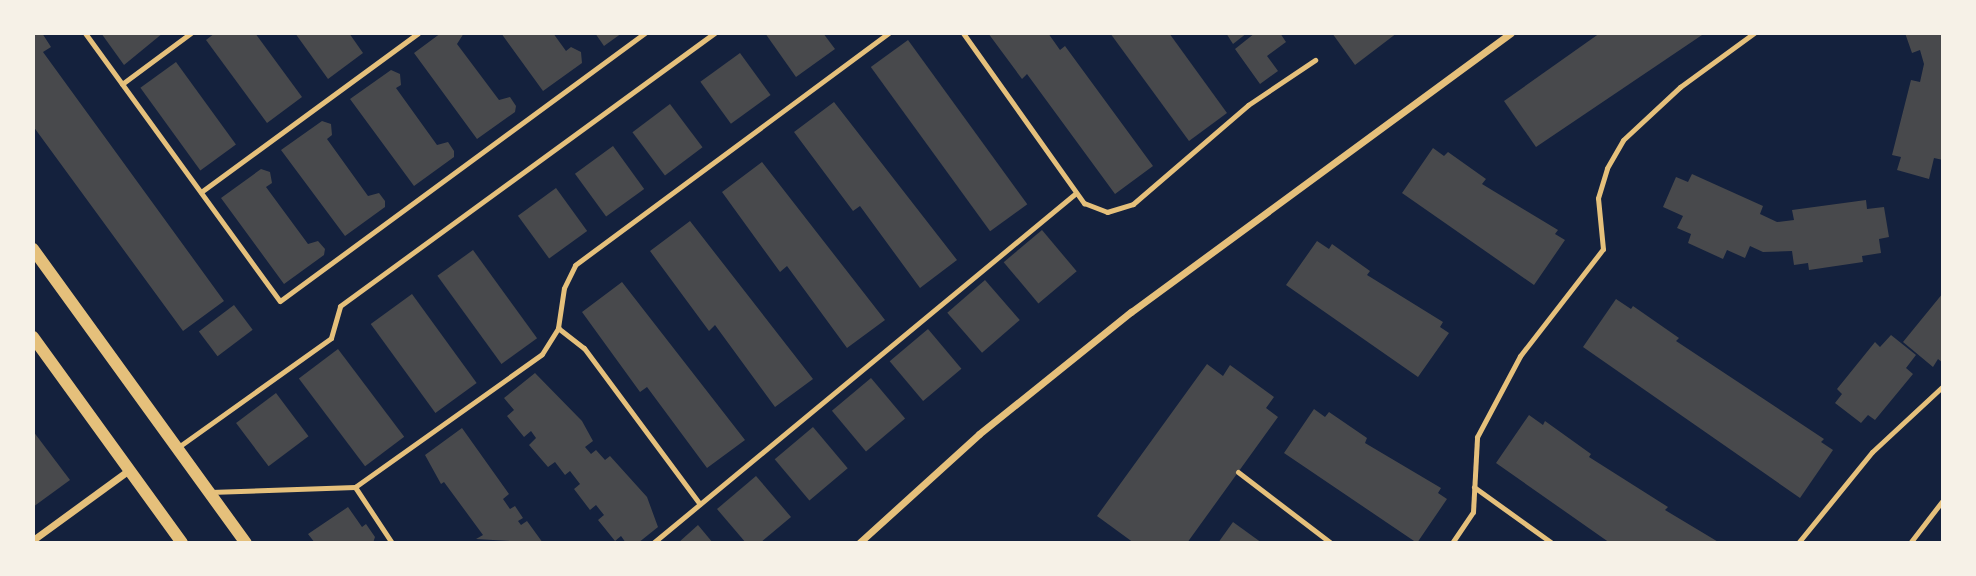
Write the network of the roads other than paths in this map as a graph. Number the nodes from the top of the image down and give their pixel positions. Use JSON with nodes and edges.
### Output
{"nodes":[{"id":1,"x":85,"y":33,"type":"edge"},
{"id":2,"x":191,"y":33,"type":"edge"},
{"id":3,"x":418,"y":33,"type":"edge"},
{"id":4,"x":645,"y":33,"type":"edge"},
{"id":5,"x":715,"y":33,"type":"edge"},
{"id":6,"x":888,"y":33,"type":"edge"},
{"id":7,"x":963,"y":33,"type":"edge"},
{"id":8,"x":1511,"y":33,"type":"edge"},
{"id":9,"x":1754,"y":33,"type":"edge"},
{"id":10,"x":1315,"y":60,"type":"dead end"},
{"id":11,"x":122,"y":84,"type":"junction"},
{"id":12,"x":201,"y":192,"type":"junction"},
{"id":13,"x":1076,"y":193,"type":"junction"},
{"id":14,"x":33,"y":249,"type":"edge"},
{"id":15,"x":558,"y":328,"type":"junction"},
{"id":16,"x":33,"y":337,"type":"edge"},
{"id":17,"x":1943,"y":386,"type":"edge"},
{"id":18,"x":177,"y":448,"type":"junction"},
{"id":19,"x":130,"y":470,"type":"junction"},
{"id":20,"x":1238,"y":472,"type":"dead end"},
{"id":21,"x":355,"y":487,"type":"junction"},
{"id":22,"x":1474,"y":487,"type":"junction"},
{"id":23,"x":210,"y":492,"type":"junction"},
{"id":24,"x":1943,"y":500,"type":"edge"},
{"id":25,"x":700,"y":504,"type":"junction"},
{"id":26,"x":33,"y":540,"type":"edge"},
{"id":27,"x":182,"y":543,"type":"edge"},
{"id":28,"x":246,"y":543,"type":"edge"},
{"id":29,"x":392,"y":543,"type":"edge"},
{"id":30,"x":653,"y":543,"type":"edge"},
{"id":31,"x":859,"y":543,"type":"edge"},
{"id":32,"x":1331,"y":543,"type":"edge"},
{"id":33,"x":1452,"y":543,"type":"edge"},
{"id":34,"x":1552,"y":543,"type":"edge"},
{"id":35,"x":1798,"y":543,"type":"edge"},
{"id":36,"x":1910,"y":543,"type":"edge"}],
"edges":[{"from":1,"to":11,"type":"lane"},
{"from":2,"to":11,"type":"lane"},
{"from":3,"to":12,"type":"lane"},
{"from":4,"to":12,"type":"lane"},
{"from":5,"to":18,"type":"lane"},
{"from":6,"to":15,"type":"lane"},
{"from":7,"to":13,"type":"lane"},
{"from":8,"to":31,"type":"street"},
{"from":9,"to":22,"type":"lane"},
{"from":10,"to":13,"type":"lane"},
{"from":11,"to":12,"type":"lane"},
{"from":13,"to":25,"type":"lane"},
{"from":14,"to":18,"type":"street"},
{"from":15,"to":21,"type":"lane"},
{"from":15,"to":25,"type":"lane"},
{"from":16,"to":19,"type":"street"},
{"from":17,"to":35,"type":"lane"},
{"from":18,"to":23,"type":"street"},
{"from":19,"to":26,"type":"street"},
{"from":19,"to":27,"type":"street"},
{"from":20,"to":32,"type":"lane"},
{"from":21,"to":23,"type":"lane"},
{"from":21,"to":29,"type":"lane"},
{"from":22,"to":33,"type":"lane"},
{"from":22,"to":34,"type":"lane"},
{"from":23,"to":28,"type":"street"},
{"from":24,"to":36,"type":"lane"},
{"from":25,"to":30,"type":"lane"}]}
